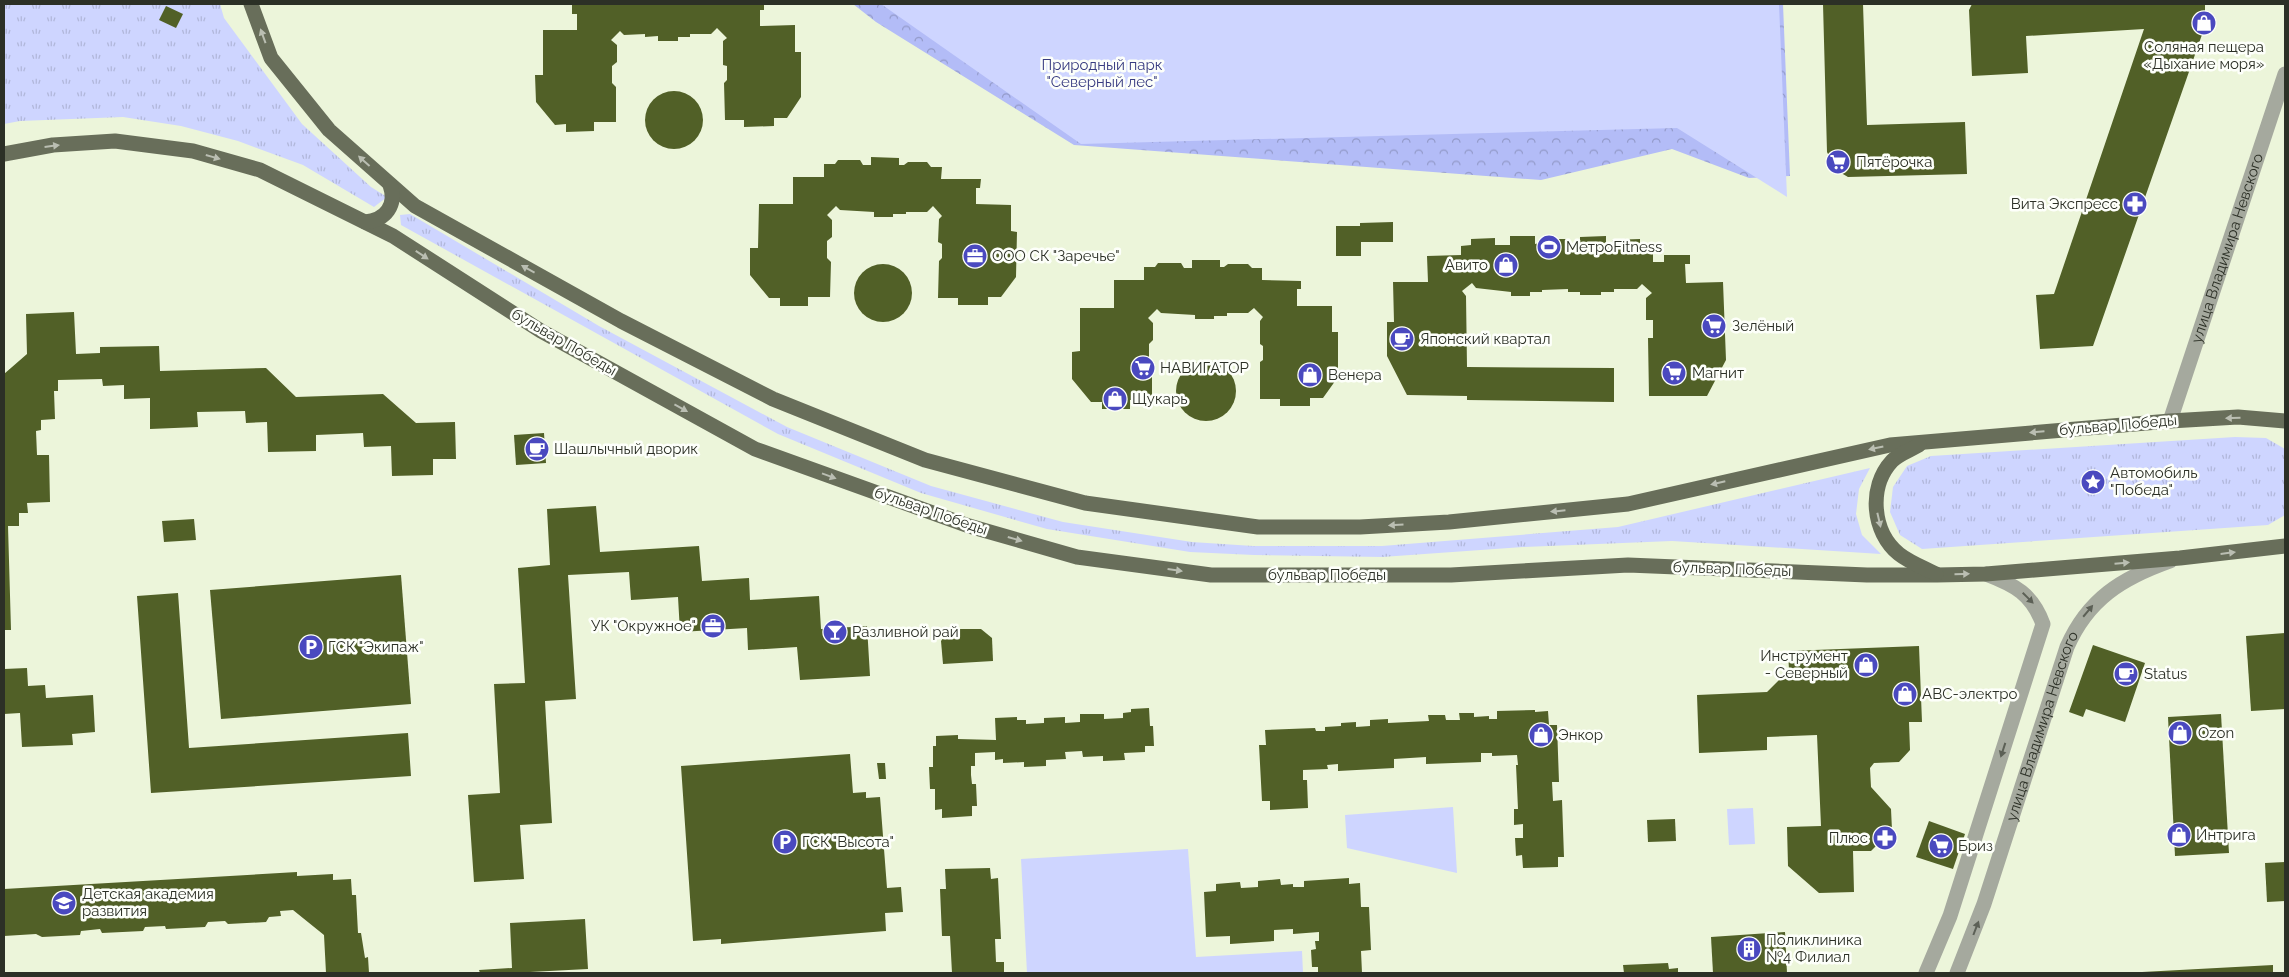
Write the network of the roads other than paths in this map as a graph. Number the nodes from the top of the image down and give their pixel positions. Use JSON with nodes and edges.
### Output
{"nodes":[{"id":1,"x":251,"y":4,"type":"edge"},
{"id":2,"x":2285,"y":74,"type":"edge"},
{"id":3,"x":4,"y":154,"type":"edge"},
{"id":4,"x":390,"y":184,"type":"junction"},
{"id":5,"x":415,"y":206,"type":"junction"},
{"id":6,"x":365,"y":222,"type":"junction"},
{"id":7,"x":393,"y":236,"type":"junction"},
{"id":8,"x":2170,"y":421,"type":"junction"},
{"id":9,"x":2284,"y":423,"type":"edge"},
{"id":10,"x":1925,"y":441,"type":"junction"},
{"id":11,"x":2284,"y":545,"type":"edge"},
{"id":12,"x":2180,"y":558,"type":"junction"},
{"id":13,"x":1986,"y":574,"type":"junction"},
{"id":14,"x":1937,"y":575,"type":"junction"},
{"id":15,"x":1926,"y":973,"type":"edge"},
{"id":16,"x":1957,"y":973,"type":"edge"}],
"edges":[{"from":4,"to":1,"type":"main road","name":"бульвар Победы","one_way":true},
{"from":2,"to":8,"type":"street","name":"улица Владимира Невского"},
{"from":3,"to":6,"type":"main road","name":"бульвар Победы","one_way":true},
{"from":4,"to":5,"type":"main road","name":"бульвар Победы"},
{"from":4,"to":6,"type":"main road"},
{"from":5,"to":7,"type":"main road"},
{"from":10,"to":5,"type":"main road","name":"бульвар Победы","one_way":true},
{"from":6,"to":7,"type":"main road","name":"бульвар Победы"},
{"from":7,"to":14,"type":"main road","name":"бульвар Победы","one_way":true},
{"from":9,"to":8,"type":"main road","name":"бульвар Победы","one_way":true},
{"from":8,"to":10,"type":"main road","name":"бульвар Победы","one_way":true},
{"from":10,"to":14,"type":"main road","name":"бульвар Победы","one_way":true},
{"from":12,"to":11,"type":"main road","name":"бульвар Победы","one_way":true},
{"from":13,"to":12,"type":"main road","name":"бульвар Победы","one_way":true},
{"from":16,"to":12,"type":"street","name":"улица Владимира Невского","one_way":true},
{"from":14,"to":13,"type":"main road","name":"бульвар Победы","one_way":true},
{"from":13,"to":15,"type":"street","name":"улица Владимира Невского","one_way":true}]}
